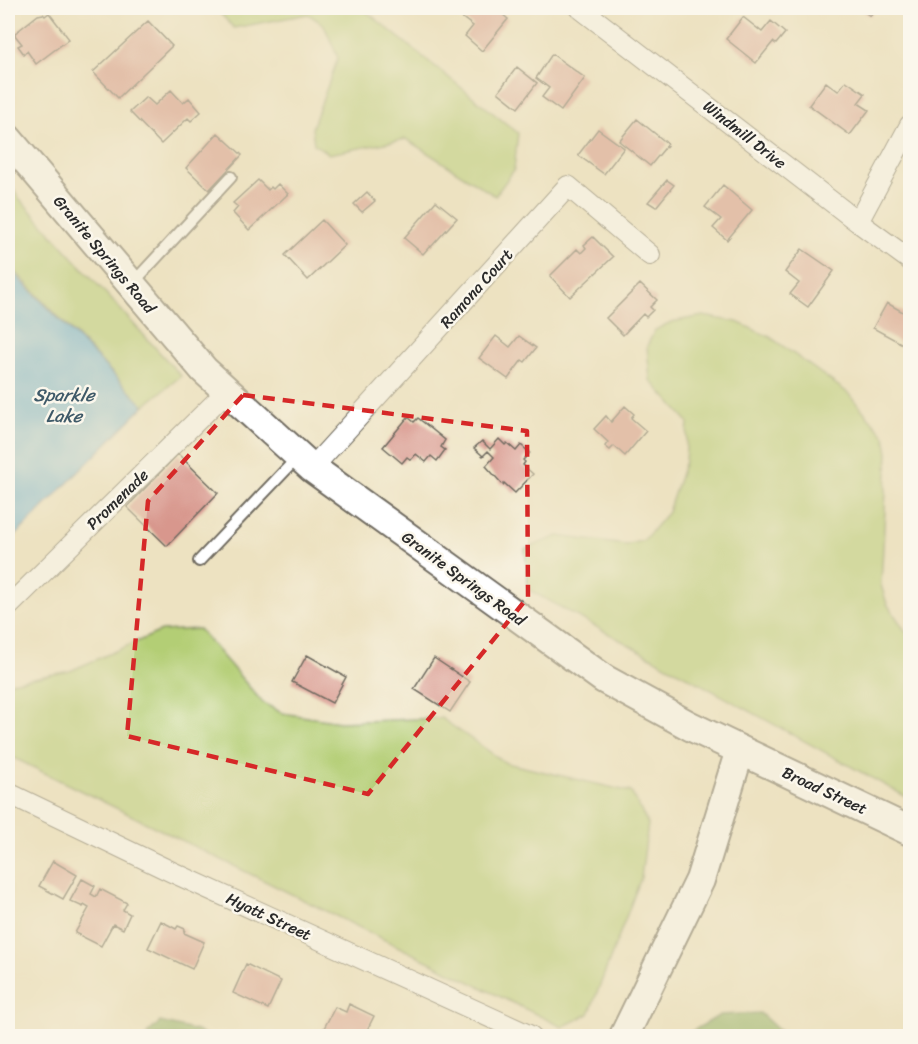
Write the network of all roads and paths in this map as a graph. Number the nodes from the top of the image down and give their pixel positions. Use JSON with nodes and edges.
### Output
{"nodes":[{"id":1,"x":580,"y":8,"type":"edge"},
{"id":2,"x":910,"y":125,"type":"edge"},
{"id":3,"x":8,"y":139,"type":"edge"},
{"id":4,"x":231,"y":177,"type":"dead end"},
{"id":5,"x":858,"y":222,"type":"junction"},
{"id":6,"x":650,"y":255,"type":"dead end"},
{"id":7,"x":910,"y":260,"type":"edge"},
{"id":8,"x":131,"y":286,"type":"junction"},
{"id":9,"x":226,"y":390,"type":"junction"},
{"id":10,"x":305,"y":462,"type":"junction"},
{"id":11,"x":199,"y":561,"type":"dead end"},
{"id":12,"x":8,"y":607,"type":"edge"},
{"id":13,"x":740,"y":750,"type":"junction"},
{"id":14,"x":8,"y":793,"type":"edge"},
{"id":15,"x":910,"y":831,"type":"edge"},
{"id":16,"x":531,"y":1036,"type":"edge"},
{"id":17,"x":624,"y":1036,"type":"edge"}],
"edges":[{"from":1,"to":5,"type":"street","name":"Windmill Drive"},
{"from":2,"to":5,"type":"street"},
{"from":3,"to":8,"type":"street","name":"Granite Springs Road"},
{"from":4,"to":8,"type":"lane"},
{"from":5,"to":7,"type":"street","name":"Windmill Drive"},
{"from":6,"to":10,"type":"street","name":"Ramona Court"},
{"from":8,"to":9,"type":"street","name":"Granite Springs Road"},
{"from":9,"to":10,"type":"street","name":"Granite Springs Road"},
{"from":9,"to":12,"type":"street","name":"Promenade"},
{"from":10,"to":11,"type":"lane"},
{"from":10,"to":13,"type":"street","name":"Granite Springs Road"},
{"from":13,"to":15,"type":"street","name":"Broad Street"},
{"from":13,"to":17,"type":"street"},
{"from":14,"to":16,"type":"street","name":"Hyatt Street"}]}
